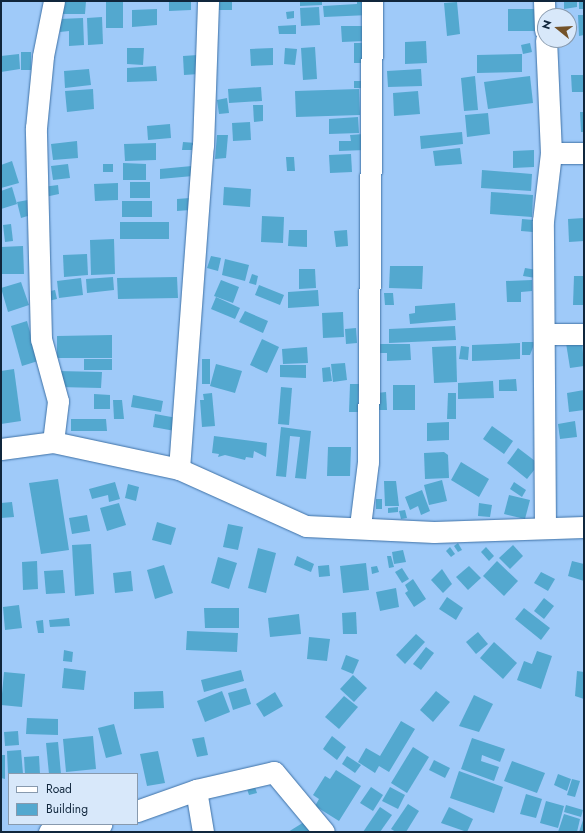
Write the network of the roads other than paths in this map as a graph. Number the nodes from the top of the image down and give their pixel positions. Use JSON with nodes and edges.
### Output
{"nodes":[{"id":1,"x":54,"y":1,"type":"edge"},
{"id":2,"x":208,"y":1,"type":"edge"},
{"id":3,"x":372,"y":1,"type":"edge"},
{"id":4,"x":546,"y":48,"type":"edge"},
{"id":5,"x":551,"y":153,"type":"junction"},
{"id":6,"x":584,"y":153,"type":"edge"},
{"id":7,"x":546,"y":334,"type":"junction"},
{"id":8,"x":584,"y":334,"type":"edge"},
{"id":9,"x":53,"y":442,"type":"junction"},
{"id":10,"x":1,"y":449,"type":"edge"},
{"id":11,"x":179,"y":469,"type":"junction"},
{"id":12,"x":360,"y":526,"type":"junction"},
{"id":13,"x":584,"y":527,"type":"edge"},
{"id":14,"x":545,"y":528,"type":"junction"},
{"id":15,"x":196,"y":790,"type":"junction"},
{"id":16,"x":138,"y":811,"type":"edge"},
{"id":17,"x":94,"y":825,"type":"edge"},
{"id":18,"x":49,"y":832,"type":"edge"},
{"id":19,"x":203,"y":832,"type":"edge"},
{"id":20,"x":324,"y":832,"type":"edge"}],
"edges":[{"from":1,"to":9,"type":"street"},
{"from":2,"to":11,"type":"street"},
{"from":3,"to":12,"type":"street"},
{"from":4,"to":5,"type":"street"},
{"from":5,"to":6,"type":"street"},
{"from":5,"to":7,"type":"street"},
{"from":7,"to":8,"type":"street"},
{"from":7,"to":14,"type":"street"},
{"from":9,"to":10,"type":"street"},
{"from":9,"to":11,"type":"street"},
{"from":11,"to":12,"type":"street"},
{"from":12,"to":14,"type":"street"},
{"from":13,"to":14,"type":"street"},
{"from":15,"to":16,"type":"street"},
{"from":15,"to":19,"type":"street"},
{"from":15,"to":20,"type":"street"},
{"from":17,"to":18,"type":"street"}]}
